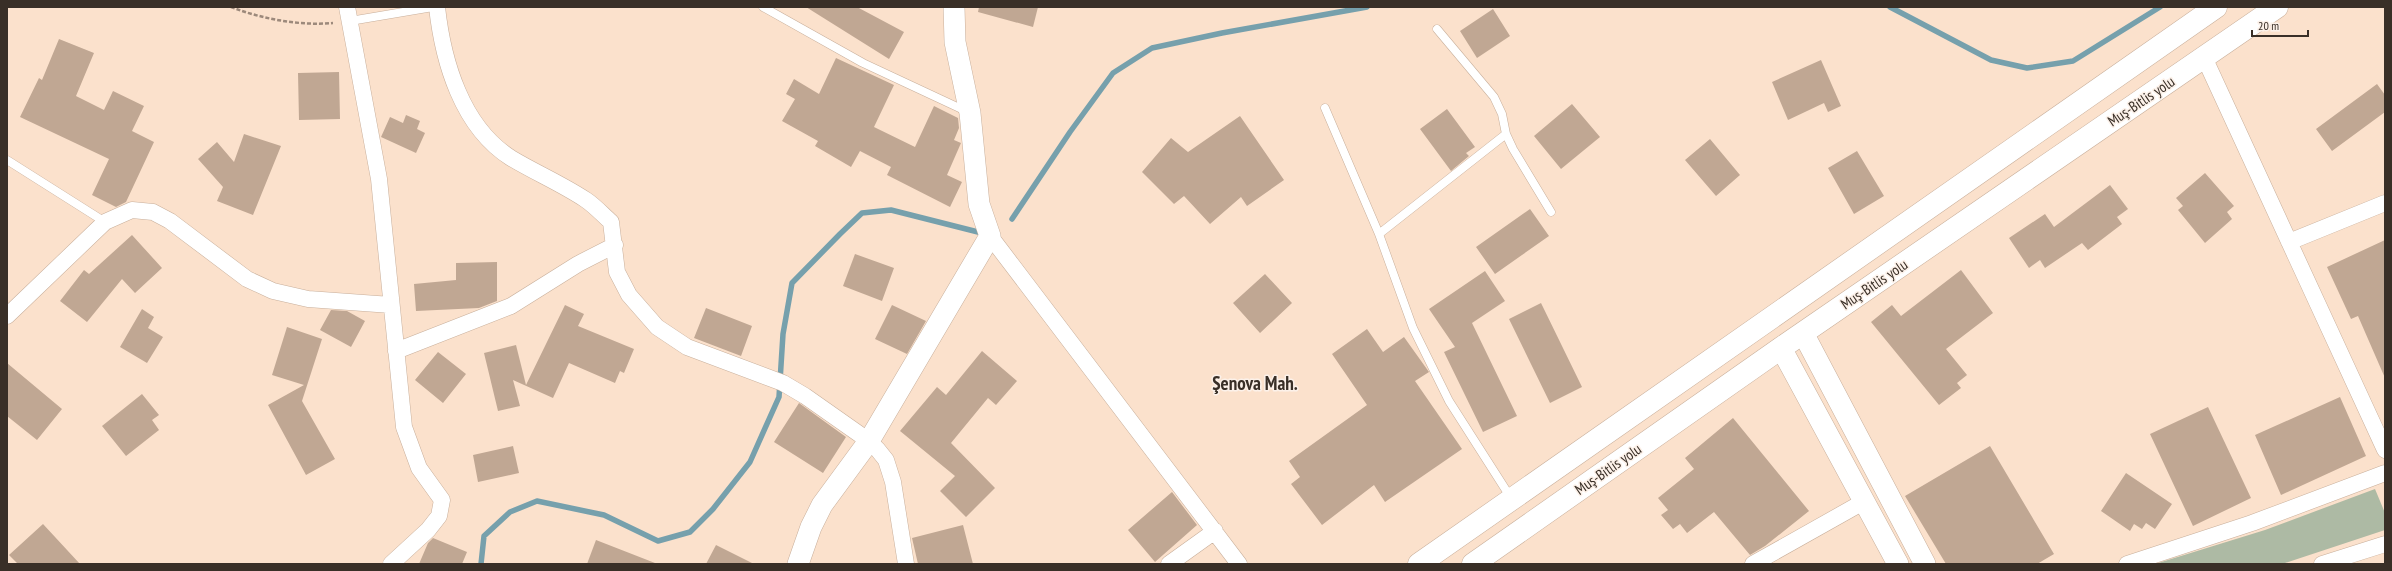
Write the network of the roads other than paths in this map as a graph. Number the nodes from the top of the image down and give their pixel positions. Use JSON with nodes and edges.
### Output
{"nodes":[{"id":1,"x":433,"y":7,"type":"edge"},
{"id":2,"x":437,"y":7,"type":"edge"},
{"id":3,"x":763,"y":7,"type":"edge"},
{"id":4,"x":954,"y":7,"type":"edge"},
{"id":5,"x":2216,"y":7,"type":"edge"},
{"id":6,"x":2277,"y":7,"type":"edge"},
{"id":7,"x":349,"y":14,"type":"edge"},
{"id":8,"x":1437,"y":29,"type":"dead end"},
{"id":9,"x":2204,"y":58,"type":"junction"},
{"id":10,"x":1325,"y":108,"type":"dead end"},
{"id":11,"x":970,"y":113,"type":"junction"},
{"id":12,"x":1506,"y":134,"type":"junction"},
{"id":13,"x":7,"y":160,"type":"edge"},
{"id":14,"x":2385,"y":203,"type":"edge"},
{"id":15,"x":1551,"y":212,"type":"dead end"},
{"id":16,"x":105,"y":222,"type":"junction"},
{"id":17,"x":1379,"y":234,"type":"junction"},
{"id":18,"x":990,"y":236,"type":"junction"},
{"id":19,"x":2289,"y":242,"type":"junction"},
{"id":20,"x":615,"y":245,"type":"junction"},
{"id":21,"x":391,"y":305,"type":"junction"},
{"id":22,"x":7,"y":316,"type":"edge"},
{"id":23,"x":1802,"y":333,"type":"junction"},
{"id":24,"x":1781,"y":348,"type":"junction"},
{"id":25,"x":396,"y":352,"type":"junction"},
{"id":26,"x":869,"y":440,"type":"junction"},
{"id":27,"x":2385,"y":450,"type":"edge"},
{"id":28,"x":2385,"y":472,"type":"edge"},
{"id":29,"x":1512,"y":499,"type":"junction"},
{"id":30,"x":1865,"y":501,"type":"junction"},
{"id":31,"x":1532,"y":523,"type":"junction"},
{"id":32,"x":1215,"y":531,"type":"junction"},
{"id":33,"x":1450,"y":542,"type":"junction"},
{"id":34,"x":2385,"y":544,"type":"edge"},
{"id":35,"x":391,"y":564,"type":"edge"},
{"id":36,"x":798,"y":564,"type":"edge"},
{"id":37,"x":906,"y":564,"type":"edge"},
{"id":38,"x":1168,"y":564,"type":"edge"},
{"id":39,"x":1239,"y":564,"type":"edge"},
{"id":40,"x":1419,"y":564,"type":"edge"},
{"id":41,"x":1466,"y":564,"type":"edge"},
{"id":42,"x":1473,"y":564,"type":"edge"},
{"id":43,"x":1753,"y":564,"type":"edge"},
{"id":44,"x":1898,"y":564,"type":"edge"},
{"id":45,"x":1925,"y":564,"type":"edge"},
{"id":46,"x":2127,"y":564,"type":"edge"},
{"id":47,"x":2322,"y":564,"type":"edge"}],
"edges":[{"from":1,"to":7,"type":"lane"},
{"from":2,"to":20,"type":"street"},
{"from":3,"to":11,"type":"lane"},
{"from":4,"to":11,"type":"street"},
{"from":5,"to":29,"type":"highway","name":"Muş-Bitlis yolu"},
{"from":6,"to":9,"type":"highway","name":"Muş-Bitlis yolu"},
{"from":7,"to":21,"type":"street"},
{"from":8,"to":12,"type":"lane"},
{"from":9,"to":19,"type":"street"},
{"from":9,"to":23,"type":"highway","name":"Muş-Bitlis yolu"},
{"from":10,"to":17,"type":"lane"},
{"from":11,"to":18,"type":"street"},
{"from":12,"to":15,"type":"lane"},
{"from":12,"to":17,"type":"lane"},
{"from":13,"to":16,"type":"lane"},
{"from":14,"to":19,"type":"street"},
{"from":16,"to":21,"type":"street"},
{"from":16,"to":22,"type":"street"},
{"from":17,"to":29,"type":"lane"},
{"from":18,"to":26,"type":"street"},
{"from":18,"to":32,"type":"street"},
{"from":19,"to":27,"type":"street"},
{"from":20,"to":25,"type":"street"},
{"from":20,"to":26,"type":"street"},
{"from":21,"to":25,"type":"street"},
{"from":23,"to":24,"type":"highway","name":"Muş-Bitlis yolu"},
{"from":23,"to":45,"type":"street"},
{"from":24,"to":30,"type":"street"},
{"from":24,"to":31,"type":"highway","name":"Muş-Bitlis yolu"},
{"from":25,"to":35,"type":"street"},
{"from":26,"to":36,"type":"street"},
{"from":26,"to":37,"type":"street"},
{"from":28,"to":46,"type":"street"},
{"from":29,"to":31,"type":"highway"},
{"from":29,"to":33,"type":"highway","name":"Muş-Bitlis yolu"},
{"from":30,"to":43,"type":"street"},
{"from":30,"to":44,"type":"street"},
{"from":31,"to":42,"type":"highway","name":"Muş-Bitlis yolu"},
{"from":32,"to":38,"type":"street"},
{"from":32,"to":39,"type":"street"},
{"from":33,"to":40,"type":"highway","name":"Muş-Bitlis yolu"},
{"from":33,"to":41,"type":"highway"},
{"from":34,"to":47,"type":"street"}]}
